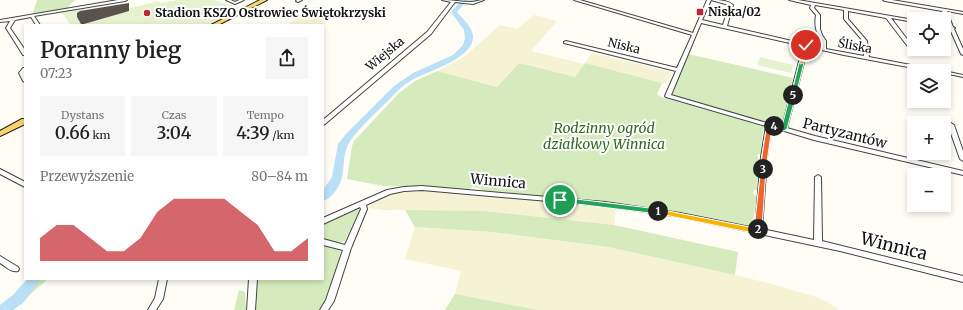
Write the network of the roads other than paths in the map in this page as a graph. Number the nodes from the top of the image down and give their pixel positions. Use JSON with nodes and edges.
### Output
{"nodes":[{"id":1,"x":126,"y":0,"type":"edge"},
{"id":2,"x":228,"y":0,"type":"edge"},
{"id":3,"x":242,"y":0,"type":"edge"},
{"id":4,"x":264,"y":0,"type":"edge"},
{"id":5,"x":444,"y":0,"type":"edge"},
{"id":6,"x":465,"y":0,"type":"edge"},
{"id":7,"x":482,"y":0,"type":"edge"},
{"id":8,"x":576,"y":0,"type":"edge"},
{"id":9,"x":709,"y":0,"type":"edge"},
{"id":10,"x":713,"y":0,"type":"edge"},
{"id":11,"x":791,"y":0,"type":"edge"},
{"id":12,"x":885,"y":0,"type":"edge"},
{"id":13,"x":918,"y":0,"type":"edge"},
{"id":14,"x":453,"y":2,"type":"junction"},
{"id":15,"x":460,"y":2,"type":"junction"},
{"id":16,"x":813,"y":4,"type":"junction"},
{"id":17,"x":922,"y":6,"type":"junction"},
{"id":18,"x":846,"y":10,"type":"junction"},
{"id":19,"x":944,"y":10,"type":"joint"},
{"id":20,"x":952,"y":11,"type":"junction"},
{"id":21,"x":963,"y":13,"type":"edge"},
{"id":22,"x":32,"y":16,"type":"junction"},
{"id":23,"x":888,"y":17,"type":"junction"},
{"id":24,"x":951,"y":18,"type":"edge"},
{"id":25,"x":13,"y":19,"type":"junction"},
{"id":26,"x":907,"y":20,"type":"edge"},
{"id":27,"x":0,"y":21,"type":"edge"},
{"id":28,"x":700,"y":22,"type":"junction"},
{"id":29,"x":951,"y":23,"type":"edge"},
{"id":30,"x":37,"y":24,"type":"edge"},
{"id":31,"x":216,"y":24,"type":"edge"},
{"id":32,"x":724,"y":27,"type":"junction"},
{"id":33,"x":953,"y":28,"type":"joint"},
{"id":34,"x":693,"y":34,"type":"junction"},
{"id":35,"x":566,"y":42,"type":"dead end"},
{"id":36,"x":907,"y":42,"type":"edge"},
{"id":37,"x":806,"y":45,"type":"junction"},
{"id":38,"x":824,"y":50,"type":"junction"},
{"id":39,"x":24,"y":52,"type":"edge"},
{"id":40,"x":963,"y":54,"type":"edge"},
{"id":41,"x":867,"y":58,"type":"junction"},
{"id":42,"x":907,"y":65,"type":"edge"},
{"id":43,"x":24,"y":70,"type":"edge"},
{"id":44,"x":678,"y":70,"type":"junction"},
{"id":45,"x":951,"y":73,"type":"edge"},
{"id":46,"x":963,"y":76,"type":"edge"},
{"id":47,"x":24,"y":79,"type":"edge"},
{"id":48,"x":24,"y":122,"type":"edge"},
{"id":49,"x":324,"y":122,"type":"edge"},
{"id":50,"x":769,"y":124,"type":"junction"},
{"id":51,"x":951,"y":125,"type":"dead end"},
{"id":52,"x":784,"y":129,"type":"junction"},
{"id":53,"x":0,"y":134,"type":"edge"},
{"id":54,"x":963,"y":159,"type":"edge"},
{"id":55,"x":0,"y":171,"type":"edge"},
{"id":56,"x":963,"y":173,"type":"edge"},
{"id":57,"x":818,"y":177,"type":"dead end"},
{"id":58,"x":24,"y":184,"type":"edge"},
{"id":59,"x":362,"y":204,"type":"junction"},
{"id":60,"x":324,"y":221,"type":"edge"},
{"id":61,"x":758,"y":231,"type":"junction"},
{"id":62,"x":324,"y":242,"type":"edge"},
{"id":63,"x":818,"y":243,"type":"junction"},
{"id":64,"x":347,"y":248,"type":"junction"},
{"id":65,"x":0,"y":259,"type":"edge"},
{"id":66,"x":15,"y":269,"type":"dead end"},
{"id":67,"x":963,"y":279,"type":"edge"},
{"id":68,"x":163,"y":280,"type":"edge"},
{"id":69,"x":253,"y":280,"type":"edge"},
{"id":70,"x":152,"y":310,"type":"edge"},
{"id":71,"x":252,"y":310,"type":"edge"},
{"id":72,"x":324,"y":310,"type":"edge"}],
"edges":[{"from":1,"to":22,"type":"street"},
{"from":2,"to":3,"type":"street"},
{"from":4,"to":31,"type":"main road"},
{"from":5,"to":14,"type":"street"},
{"from":6,"to":15,"type":"street"},
{"from":7,"to":15,"type":"street"},
{"from":8,"to":34,"type":"street"},
{"from":9,"to":28,"type":"street"},
{"from":10,"to":32,"type":"street"},
{"from":11,"to":16,"type":"street"},
{"from":12,"to":17,"type":"street"},
{"from":13,"to":17,"type":"street"},
{"from":14,"to":15,"type":"street"},
{"from":14,"to":49,"type":"street","name":"Wiejska"},
{"from":16,"to":18,"type":"street"},
{"from":16,"to":38,"type":"street"},
{"from":17,"to":19,"type":"street"},
{"from":18,"to":23,"type":"street"},
{"from":18,"to":41,"type":"street"},
{"from":19,"to":20,"type":"street"},
{"from":20,"to":21,"type":"street"},
{"from":20,"to":24,"type":"street"},
{"from":22,"to":25,"type":"street"},
{"from":22,"to":30,"type":"street"},
{"from":23,"to":26,"type":"street"},
{"from":23,"to":36,"type":"street"},
{"from":25,"to":27,"type":"street"},
{"from":25,"to":39,"type":"street"},
{"from":28,"to":32,"type":"street","name":"Śliska"},
{"from":28,"to":34,"type":"street"},
{"from":29,"to":33,"type":"street"},
{"from":32,"to":37,"type":"street","name":"Śliska"},
{"from":33,"to":40,"type":"street"},
{"from":34,"to":44,"type":"street"},
{"from":35,"to":44,"type":"street","name":"Niska"},
{"from":37,"to":38,"type":"street","name":"Śliska"},
{"from":37,"to":52,"type":"street"},
{"from":38,"to":41,"type":"street","name":"Śliska"},
{"from":41,"to":42,"type":"street","name":"Śliska"},
{"from":43,"to":47,"type":"street"},
{"from":44,"to":50,"type":"street","name":"Partyzantów"},
{"from":45,"to":46,"type":"street"},
{"from":48,"to":53,"type":"main road"},
{"from":50,"to":52,"type":"street","name":"Partyzantów"},
{"from":50,"to":61,"type":"street"},
{"from":51,"to":54,"type":"street"},
{"from":52,"to":56,"type":"street","name":"Partyzantów"},
{"from":55,"to":58,"type":"street"},
{"from":57,"to":63,"type":"street"},
{"from":59,"to":60,"type":"street","name":"Winnica"},
{"from":59,"to":61,"type":"street","name":"Winnica"},
{"from":59,"to":64,"type":"street"},
{"from":61,"to":63,"type":"street","name":"Winnica"},
{"from":62,"to":64,"type":"street"},
{"from":63,"to":67,"type":"street","name":"Winnica"},
{"from":64,"to":72,"type":"street"},
{"from":65,"to":66,"type":"street"},
{"from":68,"to":70,"type":"street"},
{"from":69,"to":71,"type":"street"}]}
